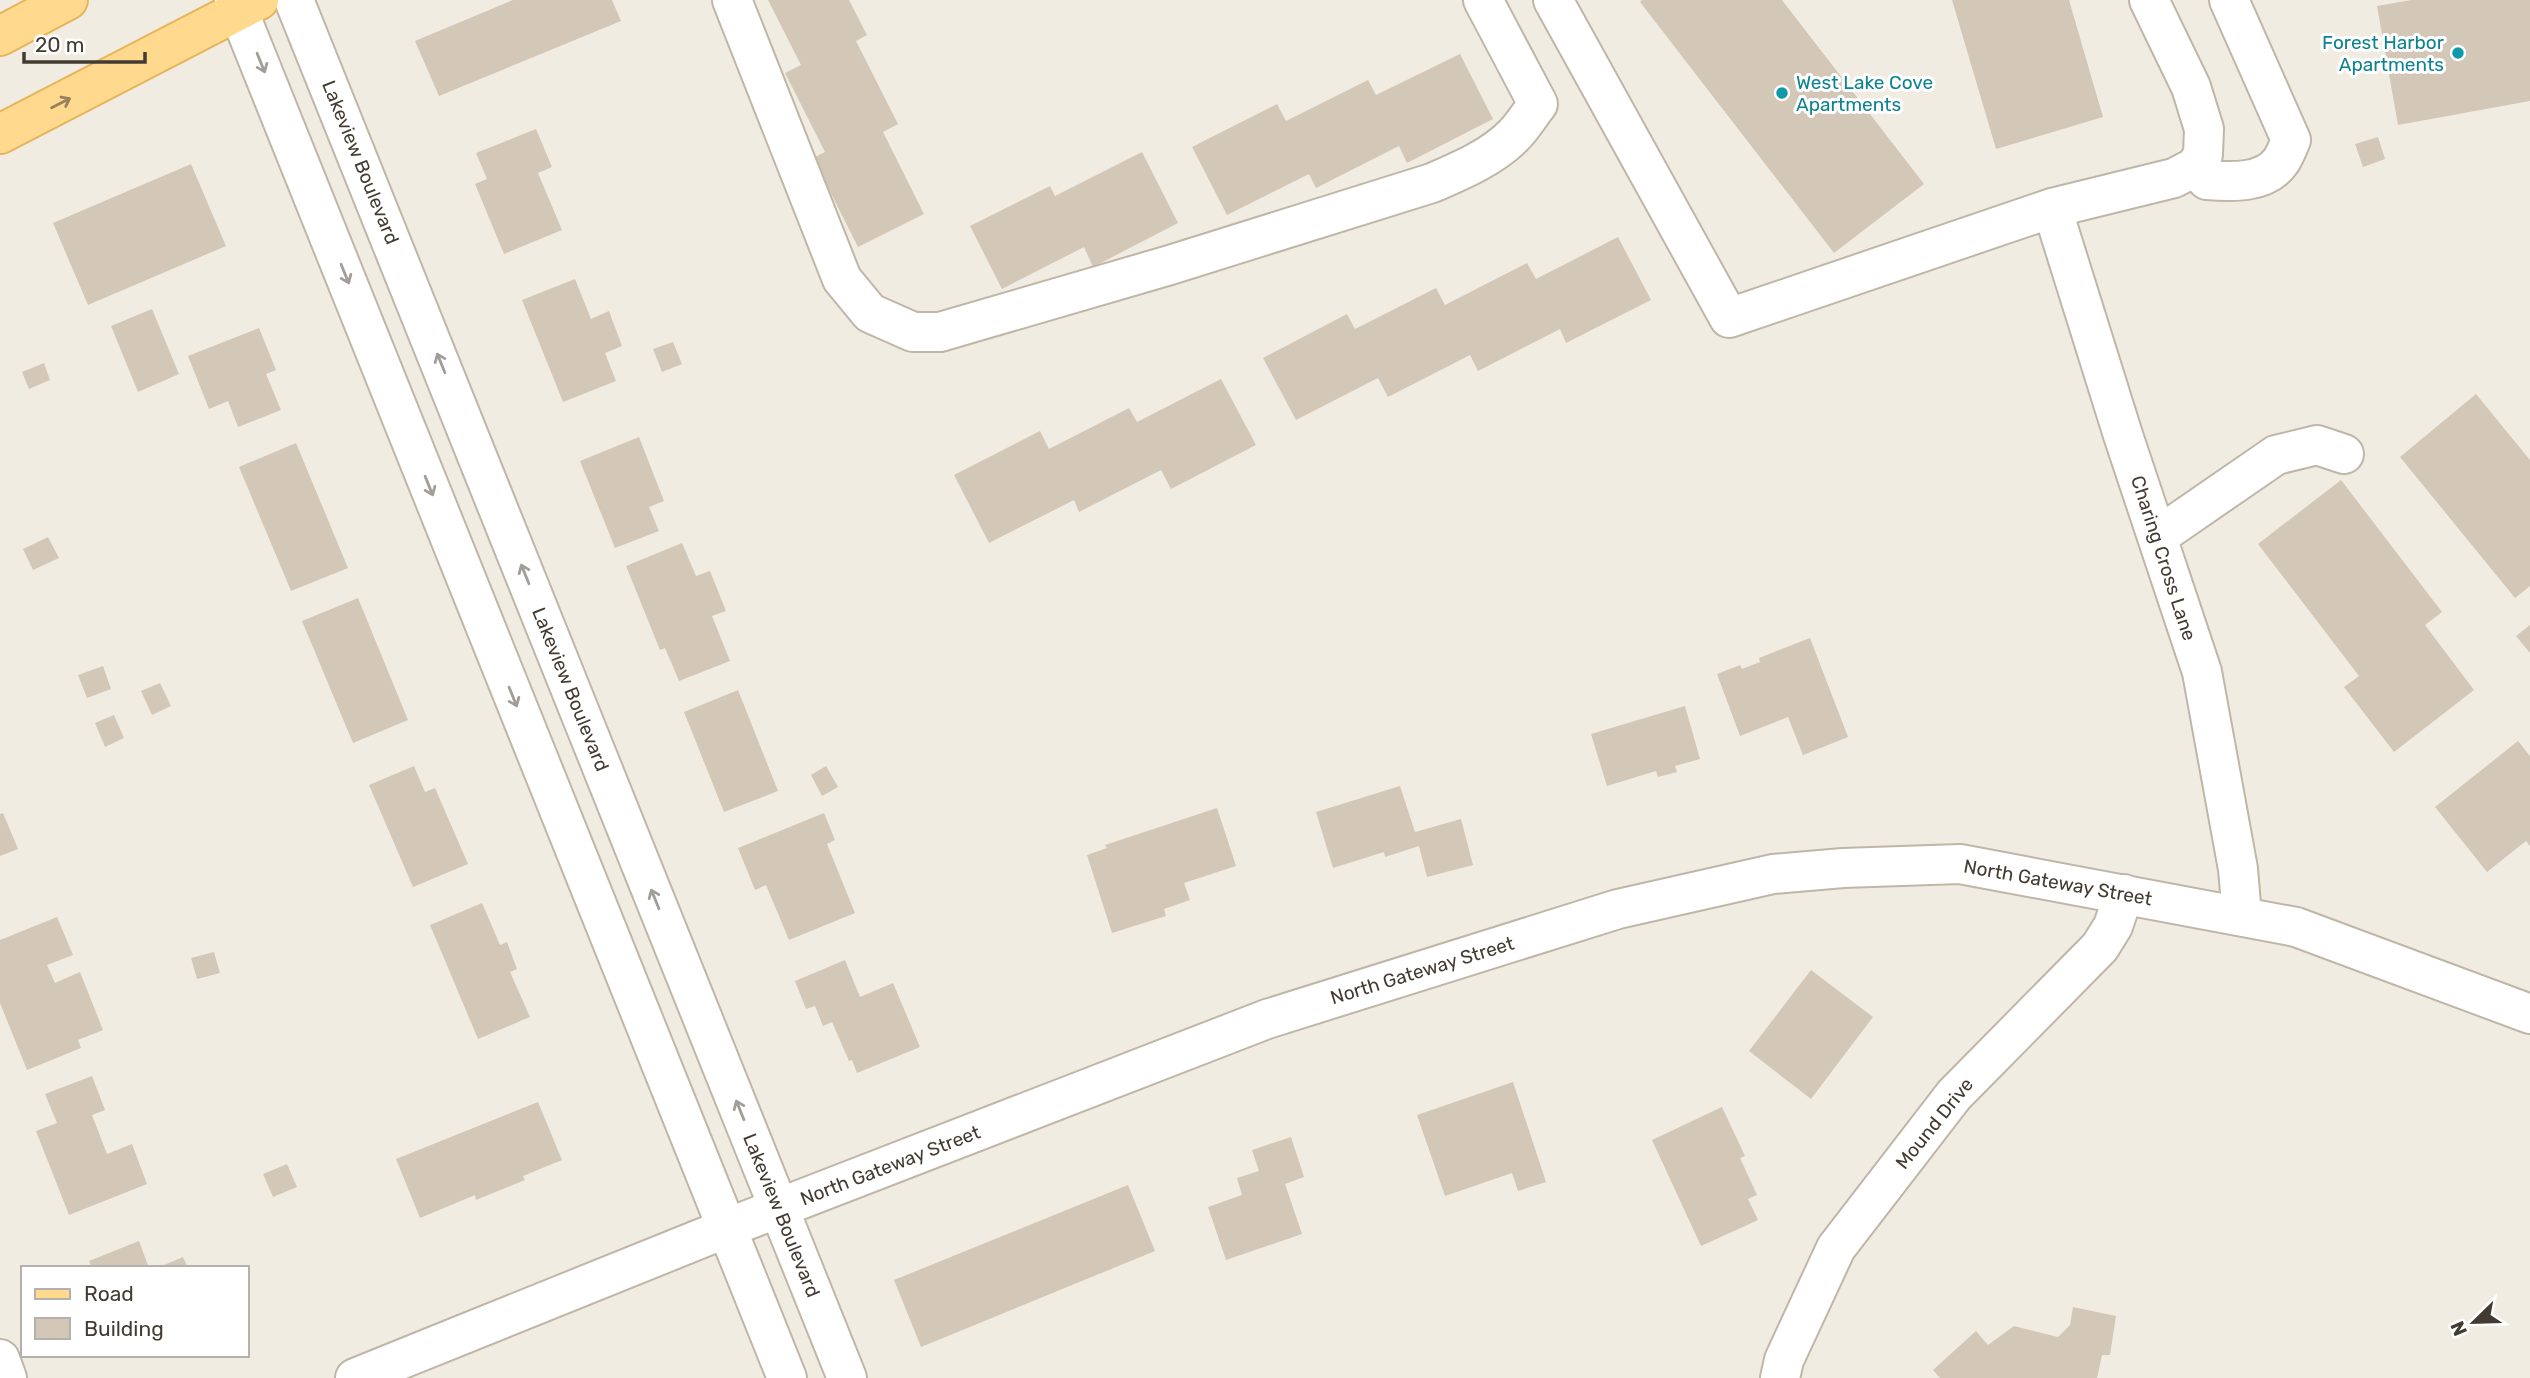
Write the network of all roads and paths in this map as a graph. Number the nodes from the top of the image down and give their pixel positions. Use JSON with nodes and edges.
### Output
{"nodes":[{"id":1,"x":68,"y":0,"type":"edge"},
{"id":2,"x":294,"y":0,"type":"edge"},
{"id":3,"x":732,"y":0,"type":"edge"},
{"id":4,"x":1483,"y":0,"type":"edge"},
{"id":5,"x":1553,"y":0,"type":"edge"},
{"id":6,"x":2149,"y":0,"type":"edge"},
{"id":7,"x":2229,"y":0,"type":"edge"},
{"id":8,"x":244,"y":3,"type":"edge"},
{"id":9,"x":0,"y":36,"type":"edge"},
{"id":10,"x":0,"y":134,"type":"edge"},
{"id":11,"x":2194,"y":167,"type":"junction"},
{"id":12,"x":2052,"y":208,"type":"junction"},
{"id":13,"x":2344,"y":454,"type":"dead end"},
{"id":14,"x":2157,"y":537,"type":"junction"},
{"id":15,"x":2124,"y":894,"type":"junction"},
{"id":16,"x":2242,"y":916,"type":"junction"},
{"id":17,"x":2530,"y":1014,"type":"edge"},
{"id":18,"x":779,"y":1208,"type":"junction"},
{"id":19,"x":727,"y":1228,"type":"junction"},
{"id":20,"x":0,"y":1359,"type":"edge"},
{"id":21,"x":7,"y":1378,"type":"edge"},
{"id":22,"x":355,"y":1378,"type":"edge"},
{"id":23,"x":787,"y":1378,"type":"edge"},
{"id":24,"x":847,"y":1378,"type":"edge"},
{"id":25,"x":1780,"y":1378,"type":"edge"}],
"edges":[{"from":1,"to":9,"type":"main road"},
{"from":18,"to":2,"type":"street","name":"Lakeview Boulevard","one_way":true},
{"from":3,"to":4,"type":"street"},
{"from":5,"to":12,"type":"street"},
{"from":6,"to":11,"type":"street"},
{"from":7,"to":11,"type":"street"},
{"from":10,"to":8,"type":"main road","one_way":true},
{"from":8,"to":19,"type":"street","one_way":true},
{"from":11,"to":12,"type":"street"},
{"from":12,"to":14,"type":"street","name":"Charing Cross Lane"},
{"from":13,"to":14,"type":"street"},
{"from":14,"to":16,"type":"street","name":"Charing Cross Lane"},
{"from":15,"to":16,"type":"street","name":"North Gateway Street"},
{"from":15,"to":18,"type":"street","name":"North Gateway Street"},
{"from":15,"to":25,"type":"street","name":"Mound Drive"},
{"from":16,"to":17,"type":"street","name":"North Gateway Street"},
{"from":18,"to":19,"type":"street","name":"North Gateway Street"},
{"from":18,"to":24,"type":"street","name":"Lakeview Boulevard"},
{"from":19,"to":22,"type":"street","name":"North Gateway Street"},
{"from":19,"to":23,"type":"street"},
{"from":20,"to":21,"type":"street"}]}
